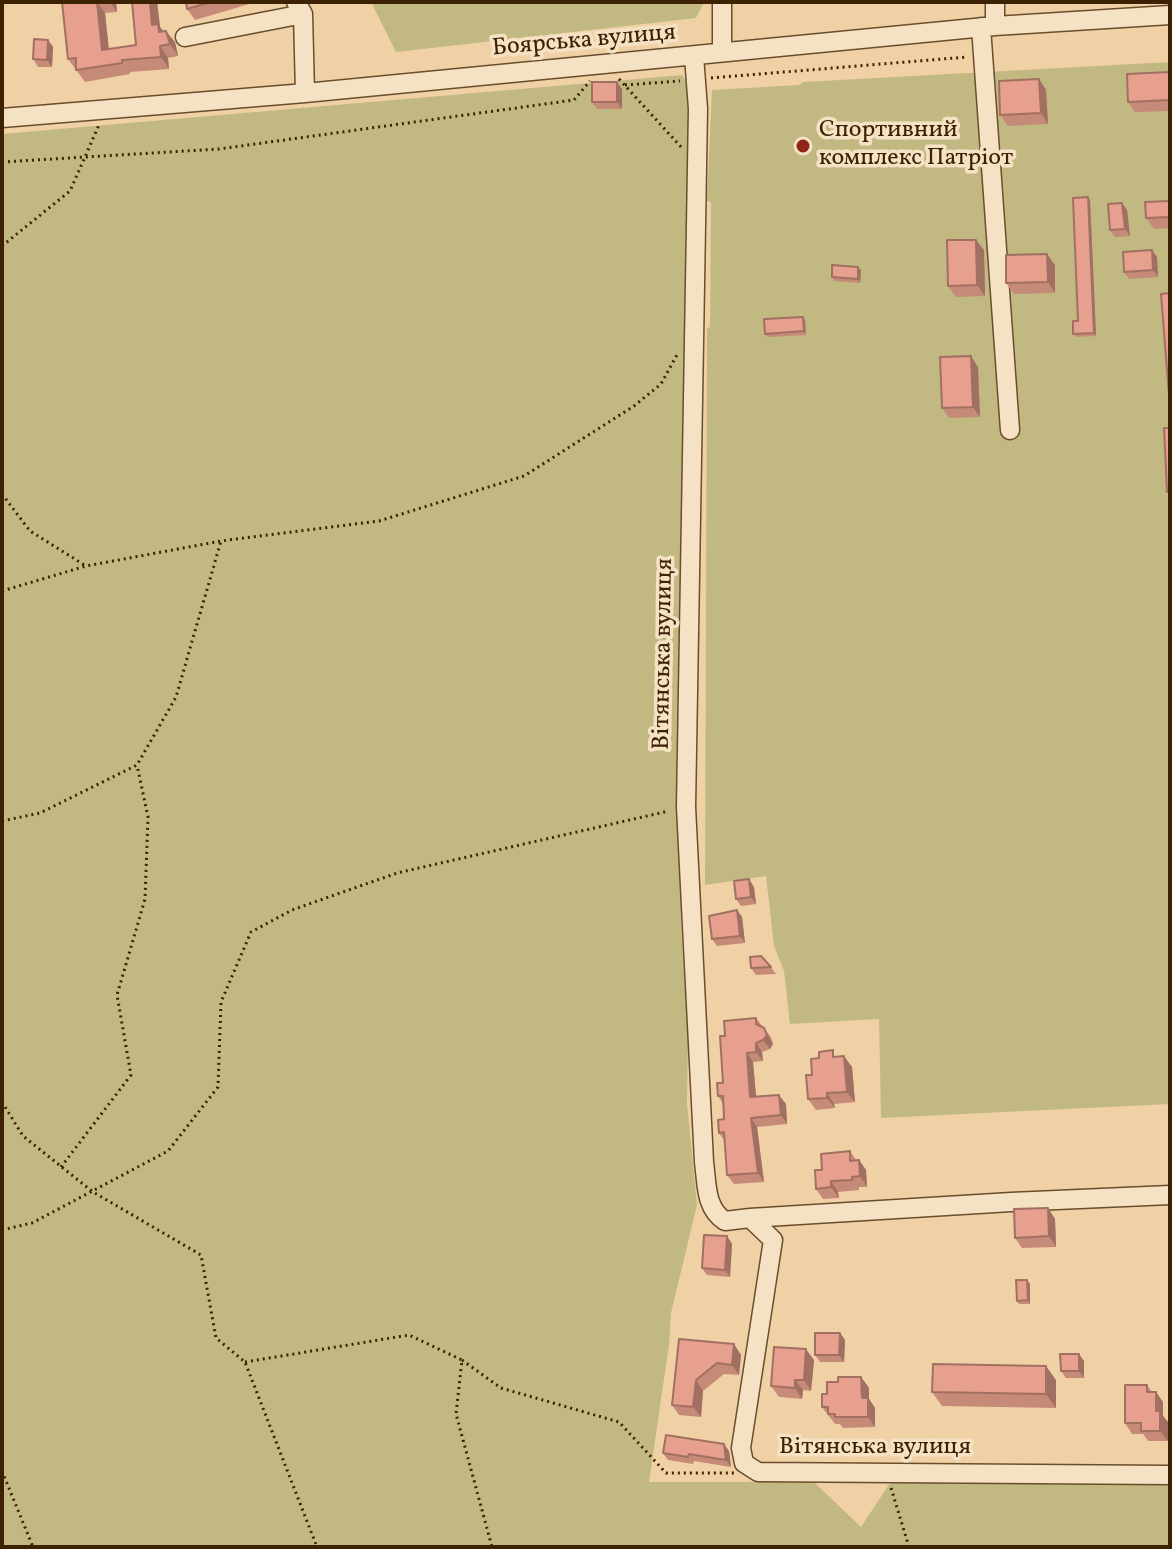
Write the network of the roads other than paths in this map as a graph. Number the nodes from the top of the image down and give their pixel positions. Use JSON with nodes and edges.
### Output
{"nodes":[{"id":1,"x":722,"y":2,"type":"edge"},
{"id":2,"x":995,"y":2,"type":"edge"},
{"id":3,"x":300,"y":8,"type":"edge"},
{"id":4,"x":1170,"y":15,"type":"edge"},
{"id":5,"x":988,"y":26,"type":"junction"},
{"id":6,"x":185,"y":37,"type":"dead end"},
{"id":7,"x":722,"y":52,"type":"junction"},
{"id":8,"x":694,"y":56,"type":"junction"},
{"id":9,"x":305,"y":93,"type":"junction"},
{"id":10,"x":2,"y":118,"type":"edge"},
{"id":11,"x":1010,"y":430,"type":"dead end"},
{"id":12,"x":1170,"y":1195,"type":"edge"},
{"id":13,"x":750,"y":1218,"type":"junction"},
{"id":14,"x":1170,"y":1475,"type":"edge"}],
"edges":[{"from":1,"to":7,"type":"street"},
{"from":2,"to":5,"type":"street"},
{"from":3,"to":6,"type":"street"},
{"from":3,"to":9,"type":"street"},
{"from":4,"to":5,"type":"street","name":"Боярська вулиця"},
{"from":5,"to":7,"type":"street","name":"Боярська вулиця"},
{"from":5,"to":11,"type":"street"},
{"from":7,"to":8,"type":"street","name":"Боярська вулиця"},
{"from":8,"to":9,"type":"street","name":"Боярська вулиця"},
{"from":8,"to":13,"type":"street","name":"Вітянська вулиця"},
{"from":9,"to":10,"type":"street","name":"Боярська вулиця"},
{"from":12,"to":13,"type":"street","name":"Вітянська вулиця"},
{"from":13,"to":14,"type":"street","name":"Вітянська вулиця"}]}
